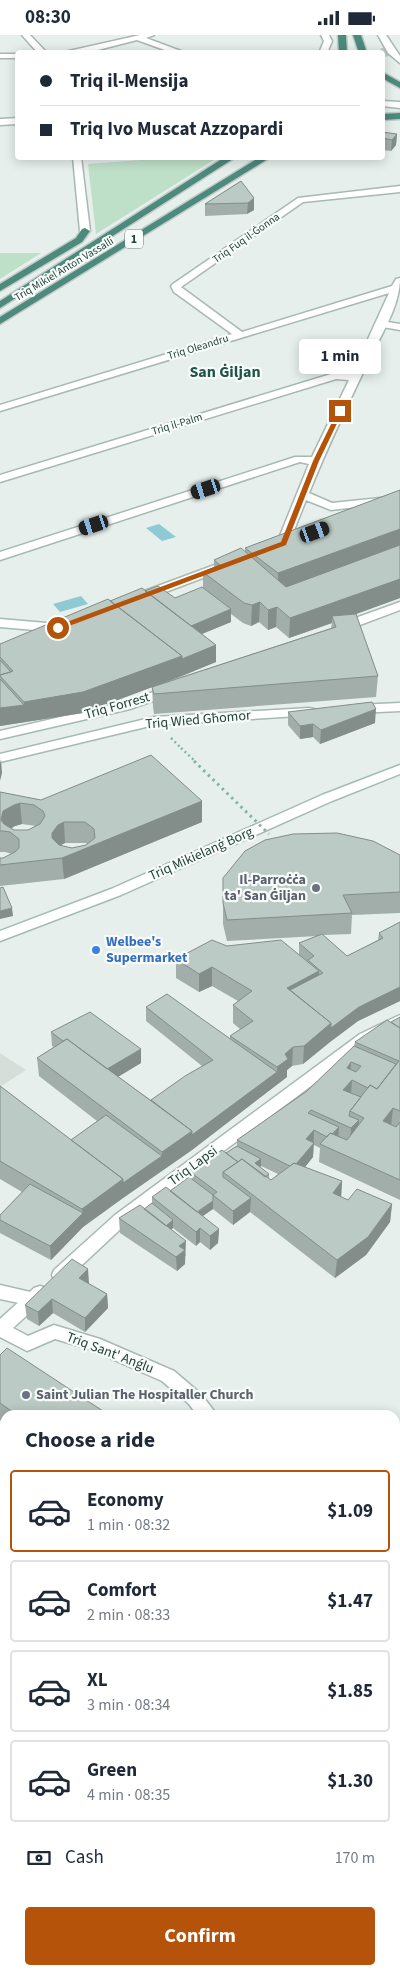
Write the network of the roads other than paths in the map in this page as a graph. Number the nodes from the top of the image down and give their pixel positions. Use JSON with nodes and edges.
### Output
{"nodes":[{"id":1,"x":26,"y":35,"type":"edge"},
{"id":2,"x":150,"y":35,"type":"edge"},
{"id":3,"x":326,"y":35,"type":"edge"},
{"id":4,"x":342,"y":35,"type":"edge"},
{"id":5,"x":357,"y":35,"type":"edge"},
{"id":6,"x":382,"y":35,"type":"edge"},
{"id":7,"x":140,"y":39,"type":"junction"},
{"id":8,"x":40,"y":50,"type":"edge"},
{"id":9,"x":87,"y":50,"type":"edge"},
{"id":10,"x":173,"y":50,"type":"edge"},
{"id":11,"x":325,"y":50,"type":"edge"},
{"id":12,"x":343,"y":50,"type":"edge"},
{"id":13,"x":362,"y":50,"type":"edge"},
{"id":14,"x":396,"y":51,"type":"edge"},
{"id":15,"x":15,"y":55,"type":"edge"},
{"id":16,"x":0,"y":56,"type":"edge"},
{"id":17,"x":400,"y":61,"type":"edge"},
{"id":18,"x":385,"y":76,"type":"edge"},
{"id":19,"x":400,"y":86,"type":"edge"},
{"id":20,"x":385,"y":97,"type":"edge"},
{"id":21,"x":400,"y":99,"type":"edge"},
{"id":22,"x":385,"y":103,"type":"edge"},
{"id":23,"x":400,"y":105,"type":"edge"},
{"id":24,"x":400,"y":116,"type":"edge"},
{"id":25,"x":385,"y":117,"type":"edge"},
{"id":26,"x":15,"y":121,"type":"edge"},
{"id":27,"x":0,"y":122,"type":"edge"},
{"id":28,"x":77,"y":160,"type":"edge"},
{"id":29,"x":227,"y":160,"type":"edge"},
{"id":30,"x":262,"y":160,"type":"edge"},
{"id":31,"x":400,"y":189,"type":"edge"},
{"id":32,"x":85,"y":231,"type":"joint"},
{"id":33,"x":398,"y":284,"type":"edge"},
{"id":34,"x":0,"y":288,"type":"edge"},
{"id":35,"x":0,"y":305,"type":"edge"},
{"id":36,"x":0,"y":321,"type":"edge"},
{"id":37,"x":381,"y":324,"type":"junction"},
{"id":38,"x":400,"y":327,"type":"edge"},
{"id":39,"x":240,"y":335,"type":"junction"},
{"id":40,"x":356,"y":377,"type":"junction"},
{"id":41,"x":0,"y":408,"type":"edge"},
{"id":42,"x":316,"y":461,"type":"junction"},
{"id":43,"x":0,"y":479,"type":"edge"},
{"id":44,"x":303,"y":495,"type":"junction"},
{"id":45,"x":400,"y":499,"type":"edge"},
{"id":46,"x":400,"y":503,"type":"edge"},
{"id":47,"x":331,"y":507,"type":"junction"},
{"id":48,"x":364,"y":514,"type":"edge"},
{"id":49,"x":342,"y":516,"type":"edge"},
{"id":50,"x":299,"y":537,"type":"edge"},
{"id":51,"x":0,"y":555,"type":"edge"},
{"id":52,"x":228,"y":564,"type":"edge"},
{"id":53,"x":129,"y":601,"type":"edge"},
{"id":54,"x":400,"y":606,"type":"edge"},
{"id":55,"x":0,"y":623,"type":"edge"},
{"id":56,"x":327,"y":633,"type":"edge"},
{"id":57,"x":33,"y":638,"type":"edge"},
{"id":58,"x":180,"y":686,"type":"edge"},
{"id":59,"x":125,"y":706,"type":"junction"},
{"id":60,"x":400,"y":707,"type":"edge"},
{"id":61,"x":341,"y":710,"type":"edge"},
{"id":62,"x":321,"y":711,"type":"edge"},
{"id":63,"x":154,"y":721,"type":"junction"},
{"id":64,"x":0,"y":735,"type":"edge"},
{"id":65,"x":0,"y":758,"type":"edge"},
{"id":66,"x":400,"y":769,"type":"edge"},
{"id":67,"x":0,"y":936,"type":"edge"},
{"id":68,"x":400,"y":1020,"type":"edge"},
{"id":69,"x":0,"y":1292,"type":"edge"},
{"id":70,"x":33,"y":1299,"type":"junction"},
{"id":71,"x":1,"y":1329,"type":"edge"},
{"id":72,"x":204,"y":1410,"type":"edge"}],
"edges":[{"from":1,"to":8,"type":"street"},
{"from":2,"to":7,"type":"street"},
{"from":3,"to":11,"type":"street"},
{"from":4,"to":12,"type":"highway"},
{"from":5,"to":13,"type":"highway"},
{"from":6,"to":14,"type":"street"},
{"from":7,"to":9,"type":"street"},
{"from":7,"to":10,"type":"street"},
{"from":14,"to":17,"type":"street"},
{"from":15,"to":16,"type":"street"},
{"from":18,"to":19,"type":"highway"},
{"from":20,"to":21,"type":"street"},
{"from":22,"to":23,"type":"street"},
{"from":24,"to":25,"type":"highway"},
{"from":26,"to":27,"type":"street"},
{"from":28,"to":32,"type":"street"},
{"from":29,"to":35,"type":"highway","name":"Triq Mikiel Anton Vassalli","number":"1"},
{"from":30,"to":36,"type":"highway","name":"Triq Mikiel Anton Vassalli","number":"1"},
{"from":31,"to":39,"type":"street","name":"Triq Fuq il-Ġonna"},
{"from":32,"to":34,"type":"highway"},
{"from":33,"to":37,"type":"street"},
{"from":33,"to":39,"type":"street","name":"Triq Oleandru"},
{"from":37,"to":38,"type":"street"},
{"from":37,"to":40,"type":"street"},
{"from":39,"to":41,"type":"street","name":"Triq Oleandru"},
{"from":40,"to":42,"type":"street"},
{"from":40,"to":43,"type":"street","name":"Triq il-Palm"},
{"from":42,"to":44,"type":"street"},
{"from":42,"to":51,"type":"street"},
{"from":44,"to":47,"type":"street"},
{"from":44,"to":50,"type":"street"},
{"from":45,"to":47,"type":"street"},
{"from":46,"to":48,"type":"street"},
{"from":47,"to":49,"type":"street"},
{"from":52,"to":53,"type":"street"},
{"from":54,"to":56,"type":"street"},
{"from":55,"to":57,"type":"street"},
{"from":58,"to":59,"type":"street","name":"Triq Forrest"},
{"from":59,"to":63,"type":"street"},
{"from":59,"to":64,"type":"street","name":"Triq Forrest"},
{"from":60,"to":61,"type":"street"},
{"from":62,"to":63,"type":"street","name":"Triq Wied Għomor"},
{"from":63,"to":65,"type":"street","name":"Triq Wied Għomor"},
{"from":66,"to":67,"type":"street","name":"Triq Mikielanġ Borg"},
{"from":68,"to":70,"type":"street","name":"Triq Lapsi"},
{"from":69,"to":70,"type":"street"},
{"from":70,"to":71,"type":"street","name":"Triq Lapsi"},
{"from":71,"to":72,"type":"street","name":"Triq Sant' Anǵlu"}]}
